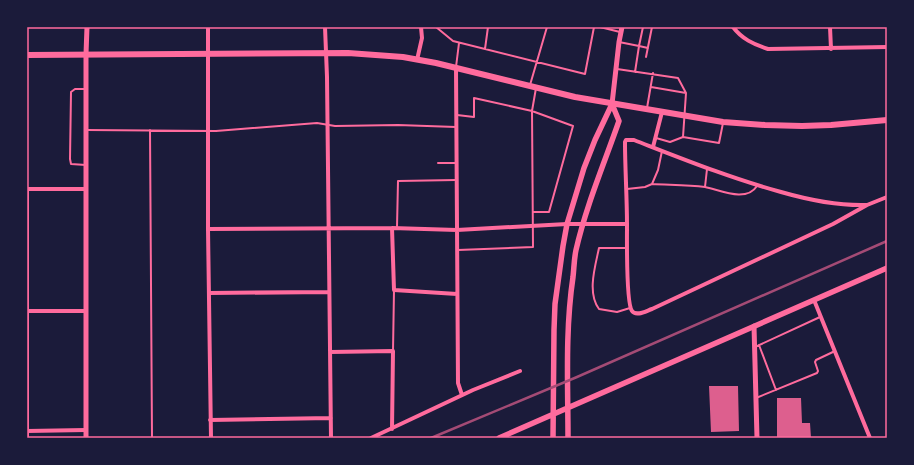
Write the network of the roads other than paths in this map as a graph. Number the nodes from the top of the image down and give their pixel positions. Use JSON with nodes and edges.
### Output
{"nodes":[{"id":1,"x":87,"y":27,"type":"edge"},
{"id":2,"x":208,"y":27,"type":"edge"},
{"id":3,"x":325,"y":27,"type":"edge"},
{"id":4,"x":422,"y":27,"type":"edge"},
{"id":5,"x":436,"y":27,"type":"edge"},
{"id":6,"x":488,"y":27,"type":"edge"},
{"id":7,"x":547,"y":27,"type":"edge"},
{"id":8,"x":594,"y":27,"type":"edge"},
{"id":9,"x":600,"y":27,"type":"edge"},
{"id":10,"x":643,"y":27,"type":"edge"},
{"id":11,"x":652,"y":27,"type":"edge"},
{"id":12,"x":733,"y":27,"type":"edge"},
{"id":13,"x":830,"y":27,"type":"edge"},
{"id":14,"x":622,"y":30,"type":"edge"},
{"id":15,"x":619,"y":42,"type":"junction"},
{"id":16,"x":458,"y":43,"type":"junction"},
{"id":17,"x":639,"y":46,"type":"junction"},
{"id":18,"x":887,"y":47,"type":"edge"},
{"id":19,"x":648,"y":48,"type":"junction"},
{"id":20,"x":485,"y":49,"type":"junction"},
{"id":21,"x":831,"y":49,"type":"junction"},
{"id":22,"x":326,"y":53,"type":"junction"},
{"id":23,"x":86,"y":54,"type":"junction"},
{"id":24,"x":208,"y":54,"type":"junction"},
{"id":25,"x":27,"y":55,"type":"edge"},
{"id":26,"x":646,"y":57,"type":"dead end"},
{"id":27,"x":417,"y":60,"type":"junction"},
{"id":28,"x":536,"y":62,"type":"junction"},
{"id":29,"x":456,"y":68,"type":"junction"},
{"id":30,"x":616,"y":69,"type":"junction"},
{"id":31,"x":645,"y":69,"type":"dead end"},
{"id":32,"x":635,"y":72,"type":"junction"},
{"id":33,"x":644,"y":73,"type":"junction"},
{"id":34,"x":653,"y":73,"type":"junction"},
{"id":35,"x":532,"y":87,"type":"junction"},
{"id":36,"x":651,"y":87,"type":"junction"},
{"id":37,"x":86,"y":89,"type":"junction"},
{"id":38,"x":686,"y":93,"type":"junction"},
{"id":39,"x":612,"y":104,"type":"junction"},
{"id":40,"x":647,"y":110,"type":"junction"},
{"id":41,"x":532,"y":111,"type":"junction"},
{"id":42,"x":662,"y":112,"type":"junction"},
{"id":43,"x":456,"y":115,"type":"junction"},
{"id":44,"x":684,"y":116,"type":"junction"},
{"id":45,"x":887,"y":120,"type":"edge"},
{"id":46,"x":723,"y":122,"type":"junction"},
{"id":47,"x":327,"y":124,"type":"junction"},
{"id":48,"x":456,"y":127,"type":"junction"},
{"id":49,"x":86,"y":130,"type":"junction"},
{"id":50,"x":150,"y":130,"type":"junction"},
{"id":51,"x":207,"y":131,"type":"junction"},
{"id":52,"x":683,"y":137,"type":"junction"},
{"id":53,"x":656,"y":138,"type":"junction"},
{"id":54,"x":654,"y":147,"type":"junction"},
{"id":55,"x":662,"y":151,"type":"junction"},
{"id":56,"x":438,"y":163,"type":"dead end"},
{"id":57,"x":456,"y":163,"type":"junction"},
{"id":58,"x":86,"y":165,"type":"junction"},
{"id":59,"x":707,"y":168,"type":"junction"},
{"id":60,"x":457,"y":180,"type":"junction"},
{"id":61,"x":652,"y":184,"type":"junction"},
{"id":62,"x":758,"y":185,"type":"junction"},
{"id":63,"x":705,"y":187,"type":"junction"},
{"id":64,"x":27,"y":189,"type":"edge"},
{"id":65,"x":86,"y":189,"type":"junction"},
{"id":66,"x":626,"y":189,"type":"junction"},
{"id":67,"x":887,"y":197,"type":"edge"},
{"id":68,"x":867,"y":205,"type":"junction"},
{"id":69,"x":533,"y":212,"type":"junction"},
{"id":70,"x":567,"y":224,"type":"junction"},
{"id":71,"x":627,"y":224,"type":"junction"},
{"id":72,"x":584,"y":225,"type":"junction"},
{"id":73,"x":533,"y":226,"type":"junction"},
{"id":74,"x":392,"y":228,"type":"junction"},
{"id":75,"x":397,"y":228,"type":"junction"},
{"id":76,"x":329,"y":229,"type":"junction"},
{"id":77,"x":208,"y":230,"type":"junction"},
{"id":78,"x":457,"y":230,"type":"junction"},
{"id":79,"x":627,"y":248,"type":"junction"},
{"id":80,"x":457,"y":250,"type":"junction"},
{"id":81,"x":887,"y":268,"type":"edge"},
{"id":82,"x":394,"y":290,"type":"junction"},
{"id":83,"x":329,"y":292,"type":"junction"},
{"id":84,"x":209,"y":293,"type":"junction"},
{"id":85,"x":457,"y":294,"type":"junction"},
{"id":86,"x":814,"y":300,"type":"junction"},
{"id":87,"x":630,"y":308,"type":"junction"},
{"id":88,"x":27,"y":311,"type":"edge"},
{"id":89,"x":86,"y":311,"type":"junction"},
{"id":90,"x":821,"y":316,"type":"junction"},
{"id":91,"x":754,"y":326,"type":"junction"},
{"id":92,"x":757,"y":347,"type":"junction"},
{"id":93,"x":393,"y":351,"type":"junction"},
{"id":94,"x":834,"y":351,"type":"junction"},
{"id":95,"x":330,"y":352,"type":"junction"},
{"id":96,"x":520,"y":371,"type":"dead end"},
{"id":97,"x":776,"y":390,"type":"junction"},
{"id":98,"x":462,"y":395,"type":"junction"},
{"id":99,"x":756,"y":398,"type":"junction"},
{"id":100,"x":568,"y":407,"type":"junction"},
{"id":101,"x":554,"y":413,"type":"junction"},
{"id":102,"x":331,"y":418,"type":"junction"},
{"id":103,"x":210,"y":420,"type":"junction"},
{"id":104,"x":392,"y":429,"type":"junction"},
{"id":105,"x":86,"y":430,"type":"junction"},
{"id":106,"x":27,"y":431,"type":"edge"},
{"id":107,"x":28,"y":438,"type":"edge"},
{"id":108,"x":86,"y":438,"type":"edge"},
{"id":109,"x":152,"y":438,"type":"edge"},
{"id":110,"x":211,"y":438,"type":"edge"},
{"id":111,"x":331,"y":438,"type":"edge"},
{"id":112,"x":371,"y":438,"type":"edge"},
{"id":113,"x":499,"y":438,"type":"edge"},
{"id":114,"x":553,"y":438,"type":"edge"},
{"id":115,"x":568,"y":438,"type":"edge"},
{"id":116,"x":757,"y":438,"type":"edge"},
{"id":117,"x":870,"y":438,"type":"edge"}],
"edges":[{"from":1,"to":23,"type":"street"},
{"from":2,"to":24,"type":"street"},
{"from":3,"to":22,"type":"street"},
{"from":4,"to":27,"type":"street"},
{"from":5,"to":16,"type":"lane"},
{"from":6,"to":20,"type":"lane"},
{"from":7,"to":28,"type":"lane"},
{"from":8,"to":28,"type":"lane"},
{"from":9,"to":14,"type":"lane"},
{"from":10,"to":17,"type":"lane"},
{"from":11,"to":19,"type":"lane"},
{"from":12,"to":21,"type":"street"},
{"from":13,"to":21,"type":"street"},
{"from":14,"to":15,"type":"street"},
{"from":15,"to":17,"type":"lane"},
{"from":15,"to":30,"type":"street"},
{"from":16,"to":20,"type":"lane"},
{"from":16,"to":29,"type":"lane"},
{"from":17,"to":19,"type":"lane"},
{"from":17,"to":32,"type":"lane"},
{"from":18,"to":21,"type":"street"},
{"from":19,"to":26,"type":"lane"},
{"from":20,"to":28,"type":"lane"},
{"from":22,"to":24,"type":"main road"},
{"from":22,"to":27,"type":"main road"},
{"from":22,"to":47,"type":"street"},
{"from":23,"to":24,"type":"main road"},
{"from":23,"to":25,"type":"main road"},
{"from":23,"to":37,"type":"street"},
{"from":24,"to":51,"type":"street"},
{"from":27,"to":29,"type":"main road"},
{"from":28,"to":35,"type":"lane"},
{"from":29,"to":35,"type":"main road"},
{"from":29,"to":43,"type":"street"},
{"from":30,"to":32,"type":"lane"},
{"from":30,"to":39,"type":"street"},
{"from":31,"to":33,"type":"lane"},
{"from":32,"to":33,"type":"lane"},
{"from":33,"to":34,"type":"lane"},
{"from":34,"to":36,"type":"lane"},
{"from":34,"to":38,"type":"lane"},
{"from":35,"to":39,"type":"main road"},
{"from":35,"to":41,"type":"lane"},
{"from":36,"to":38,"type":"lane"},
{"from":36,"to":40,"type":"lane"},
{"from":37,"to":49,"type":"street"},
{"from":37,"to":58,"type":"lane"},
{"from":38,"to":44,"type":"lane"},
{"from":39,"to":40,"type":"main road"},
{"from":39,"to":70,"type":"main road"},
{"from":39,"to":72,"type":"main road"},
{"from":40,"to":42,"type":"main road"},
{"from":41,"to":43,"type":"lane"},
{"from":41,"to":69,"type":"lane"},
{"from":41,"to":69,"type":"lane"},
{"from":42,"to":44,"type":"main road"},
{"from":42,"to":53,"type":"street"},
{"from":43,"to":48,"type":"street"},
{"from":44,"to":46,"type":"main road"},
{"from":44,"to":52,"type":"lane"},
{"from":45,"to":46,"type":"main road"},
{"from":46,"to":52,"type":"lane"},
{"from":47,"to":48,"type":"lane"},
{"from":47,"to":51,"type":"lane"},
{"from":47,"to":76,"type":"street"},
{"from":48,"to":57,"type":"street"},
{"from":49,"to":50,"type":"lane"},
{"from":49,"to":58,"type":"street"},
{"from":50,"to":51,"type":"lane"},
{"from":50,"to":109,"type":"lane"},
{"from":51,"to":77,"type":"street"},
{"from":52,"to":53,"type":"lane"},
{"from":53,"to":54,"type":"street"},
{"from":54,"to":55,"type":"street"},
{"from":54,"to":66,"type":"street"},
{"from":55,"to":59,"type":"street"},
{"from":55,"to":61,"type":"lane"},
{"from":56,"to":57,"type":"lane"},
{"from":57,"to":60,"type":"street"},
{"from":58,"to":65,"type":"street"},
{"from":59,"to":62,"type":"street"},
{"from":59,"to":63,"type":"lane"},
{"from":60,"to":75,"type":"lane"},
{"from":60,"to":78,"type":"street"},
{"from":61,"to":63,"type":"lane"},
{"from":61,"to":66,"type":"lane"},
{"from":62,"to":63,"type":"lane"},
{"from":62,"to":68,"type":"street"},
{"from":64,"to":65,"type":"street"},
{"from":64,"to":88,"type":"lane"},
{"from":65,"to":89,"type":"street"},
{"from":66,"to":71,"type":"street"},
{"from":67,"to":68,"type":"street"},
{"from":68,"to":87,"type":"street"},
{"from":69,"to":73,"type":"lane"},
{"from":70,"to":72,"type":"street"},
{"from":70,"to":73,"type":"street"},
{"from":70,"to":101,"type":"main road"},
{"from":71,"to":72,"type":"street"},
{"from":71,"to":79,"type":"street"},
{"from":72,"to":100,"type":"main road"},
{"from":73,"to":78,"type":"street"},
{"from":73,"to":80,"type":"lane"},
{"from":74,"to":75,"type":"street"},
{"from":74,"to":76,"type":"street"},
{"from":74,"to":82,"type":"street"},
{"from":75,"to":78,"type":"street"},
{"from":76,"to":77,"type":"street"},
{"from":76,"to":83,"type":"street"},
{"from":77,"to":84,"type":"street"},
{"from":78,"to":80,"type":"street"},
{"from":79,"to":87,"type":"street"},
{"from":79,"to":87,"type":"lane"},
{"from":80,"to":85,"type":"street"},
{"from":81,"to":86,"type":"main road"},
{"from":82,"to":85,"type":"street"},
{"from":82,"to":93,"type":"lane"},
{"from":83,"to":84,"type":"street"},
{"from":83,"to":95,"type":"street"},
{"from":84,"to":103,"type":"street"},
{"from":85,"to":98,"type":"street"},
{"from":86,"to":90,"type":"street"},
{"from":86,"to":91,"type":"main road"},
{"from":88,"to":89,"type":"street"},
{"from":88,"to":106,"type":"lane"},
{"from":89,"to":105,"type":"street"},
{"from":90,"to":92,"type":"lane"},
{"from":90,"to":94,"type":"street"},
{"from":91,"to":92,"type":"street"},
{"from":91,"to":100,"type":"main road"},
{"from":92,"to":97,"type":"lane"},
{"from":92,"to":99,"type":"street"},
{"from":93,"to":95,"type":"street"},
{"from":93,"to":104,"type":"street"},
{"from":94,"to":97,"type":"lane"},
{"from":94,"to":117,"type":"street"},
{"from":95,"to":102,"type":"street"},
{"from":96,"to":98,"type":"street"},
{"from":97,"to":99,"type":"lane"},
{"from":98,"to":104,"type":"street"},
{"from":99,"to":116,"type":"street"},
{"from":100,"to":101,"type":"main road"},
{"from":100,"to":115,"type":"main road"},
{"from":101,"to":113,"type":"main road"},
{"from":101,"to":114,"type":"main road"},
{"from":102,"to":103,"type":"street"},
{"from":102,"to":111,"type":"street"},
{"from":103,"to":110,"type":"street"},
{"from":104,"to":112,"type":"street"},
{"from":105,"to":106,"type":"street"},
{"from":105,"to":108,"type":"street"},
{"from":106,"to":107,"type":"lane"}]}
